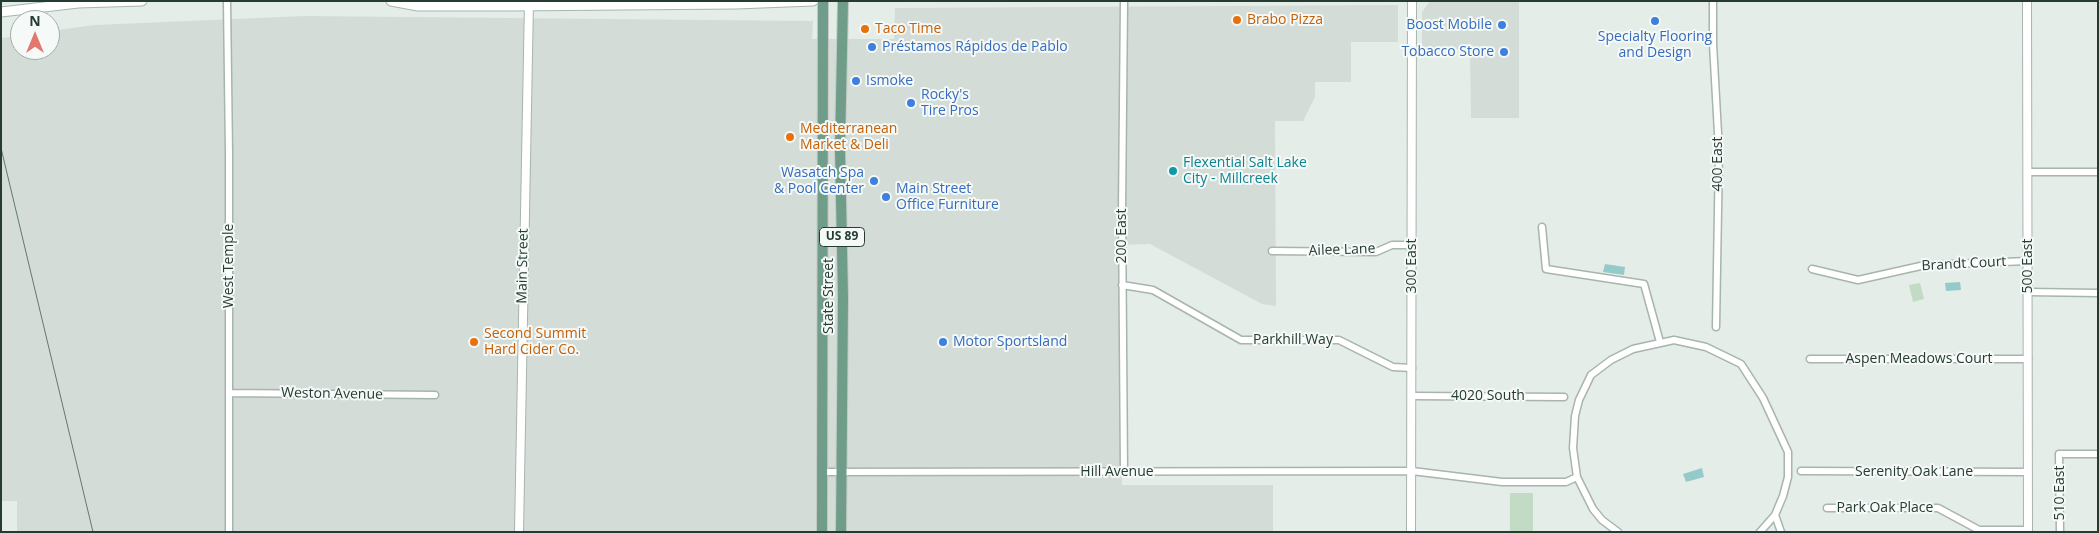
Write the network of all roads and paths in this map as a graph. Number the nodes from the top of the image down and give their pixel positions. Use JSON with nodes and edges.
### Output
{"nodes":[{"id":1,"x":142,"y":1,"type":"edge"},
{"id":2,"x":227,"y":1,"type":"edge"},
{"id":3,"x":392,"y":1,"type":"edge"},
{"id":4,"x":812,"y":1,"type":"edge"},
{"id":5,"x":823,"y":1,"type":"edge"},
{"id":6,"x":843,"y":1,"type":"edge"},
{"id":7,"x":1124,"y":1,"type":"edge"},
{"id":8,"x":1412,"y":1,"type":"edge"},
{"id":9,"x":1714,"y":1,"type":"edge"},
{"id":10,"x":2027,"y":1,"type":"edge"},
{"id":11,"x":529,"y":4,"type":"edge"},
{"id":12,"x":1,"y":12,"type":"edge"},
{"id":13,"x":2028,"y":172,"type":"junction"},
{"id":14,"x":2098,"y":172,"type":"edge"},
{"id":15,"x":1542,"y":227,"type":"dead end"},
{"id":16,"x":1412,"y":245,"type":"junction"},
{"id":17,"x":1272,"y":251,"type":"dead end"},
{"id":18,"x":2028,"y":261,"type":"junction"},
{"id":19,"x":1812,"y":270,"type":"dead end"},
{"id":20,"x":1122,"y":284,"type":"junction"},
{"id":21,"x":2028,"y":292,"type":"junction"},
{"id":22,"x":2098,"y":293,"type":"edge"},
{"id":23,"x":1716,"y":327,"type":"dead end"},
{"id":24,"x":1660,"y":342,"type":"junction"},
{"id":25,"x":1810,"y":359,"type":"dead end"},
{"id":26,"x":2028,"y":359,"type":"junction"},
{"id":27,"x":1412,"y":368,"type":"junction"},
{"id":28,"x":230,"y":393,"type":"junction"},
{"id":29,"x":435,"y":395,"type":"dead end"},
{"id":30,"x":1412,"y":396,"type":"junction"},
{"id":31,"x":1564,"y":397,"type":"dead end"},
{"id":32,"x":2098,"y":454,"type":"edge"},
{"id":33,"x":1412,"y":471,"type":"junction"},
{"id":34,"x":1801,"y":471,"type":"dead end"},
{"id":35,"x":822,"y":472,"type":"junction"},
{"id":36,"x":840,"y":472,"type":"junction"},
{"id":37,"x":1124,"y":472,"type":"junction"},
{"id":38,"x":2028,"y":472,"type":"junction"},
{"id":39,"x":1577,"y":477,"type":"junction"},
{"id":40,"x":1827,"y":508,"type":"dead end"},
{"id":41,"x":1775,"y":515,"type":"junction"},
{"id":42,"x":2028,"y":531,"type":"edge"},
{"id":43,"x":229,"y":532,"type":"edge"},
{"id":44,"x":518,"y":532,"type":"edge"},
{"id":45,"x":822,"y":532,"type":"edge"},
{"id":46,"x":841,"y":532,"type":"edge"},
{"id":47,"x":1411,"y":532,"type":"edge"},
{"id":48,"x":1618,"y":532,"type":"edge"},
{"id":49,"x":1760,"y":532,"type":"edge"},
{"id":50,"x":1780,"y":532,"type":"edge"},
{"id":51,"x":2060,"y":532,"type":"edge"}],
"edges":[{"from":1,"to":12,"type":"main road"},
{"from":2,"to":28,"type":"street","name":"West Temple"},
{"from":3,"to":11,"type":"main road"},
{"from":4,"to":11,"type":"main road"},
{"from":5,"to":35,"type":"main road","name":"State Street","number":"US 89"},
{"from":6,"to":36,"type":"main road","name":"State Street","number":"US 89"},
{"from":7,"to":20,"type":"street","name":"200 East"},
{"from":8,"to":16,"type":"street","name":"300 East"},
{"from":9,"to":23,"type":"street","name":"400 East"},
{"from":10,"to":13,"type":"street","name":"500 East"},
{"from":11,"to":44,"type":"street","name":"Main Street"},
{"from":13,"to":14,"type":"street"},
{"from":13,"to":18,"type":"street","name":"500 East"},
{"from":15,"to":24,"type":"street"},
{"from":16,"to":17,"type":"street","name":"Ailee Lane"},
{"from":16,"to":27,"type":"street","name":"300 East"},
{"from":18,"to":19,"type":"street","name":"Brandt Court"},
{"from":18,"to":21,"type":"street","name":"500 East"},
{"from":20,"to":27,"type":"street","name":"Parkhill Way"},
{"from":20,"to":37,"type":"street","name":"200 East"},
{"from":21,"to":22,"type":"street"},
{"from":21,"to":26,"type":"street","name":"500 East"},
{"from":24,"to":39,"type":"street"},
{"from":24,"to":41,"type":"street"},
{"from":25,"to":26,"type":"street","name":"Aspen Meadows Court"},
{"from":26,"to":38,"type":"street","name":"500 East"},
{"from":27,"to":30,"type":"street","name":"300 East"},
{"from":28,"to":29,"type":"street","name":"Weston Avenue"},
{"from":28,"to":43,"type":"street","name":"West Temple"},
{"from":30,"to":31,"type":"street","name":"4020 South"},
{"from":30,"to":33,"type":"street","name":"300 East"},
{"from":32,"to":51,"type":"street","name":"510 East"},
{"from":33,"to":37,"type":"street","name":"Hill Avenue"},
{"from":33,"to":39,"type":"street","name":"Hill Avenue"},
{"from":33,"to":47,"type":"street","name":"300 East"},
{"from":34,"to":38,"type":"street","name":"Serenity Oak Lane"},
{"from":35,"to":36,"type":"street","name":"Hill Avenue"},
{"from":35,"to":45,"type":"main road","name":"State Street","number":"US 89"},
{"from":36,"to":37,"type":"street","name":"Hill Avenue"},
{"from":36,"to":46,"type":"main road","name":"State Street","number":"US 89"},
{"from":38,"to":42,"type":"street","name":"500 East"},
{"from":39,"to":48,"type":"street"},
{"from":40,"to":42,"type":"street","name":"Park Oak Place"},
{"from":41,"to":49,"type":"street"},
{"from":41,"to":50,"type":"street"}]}
